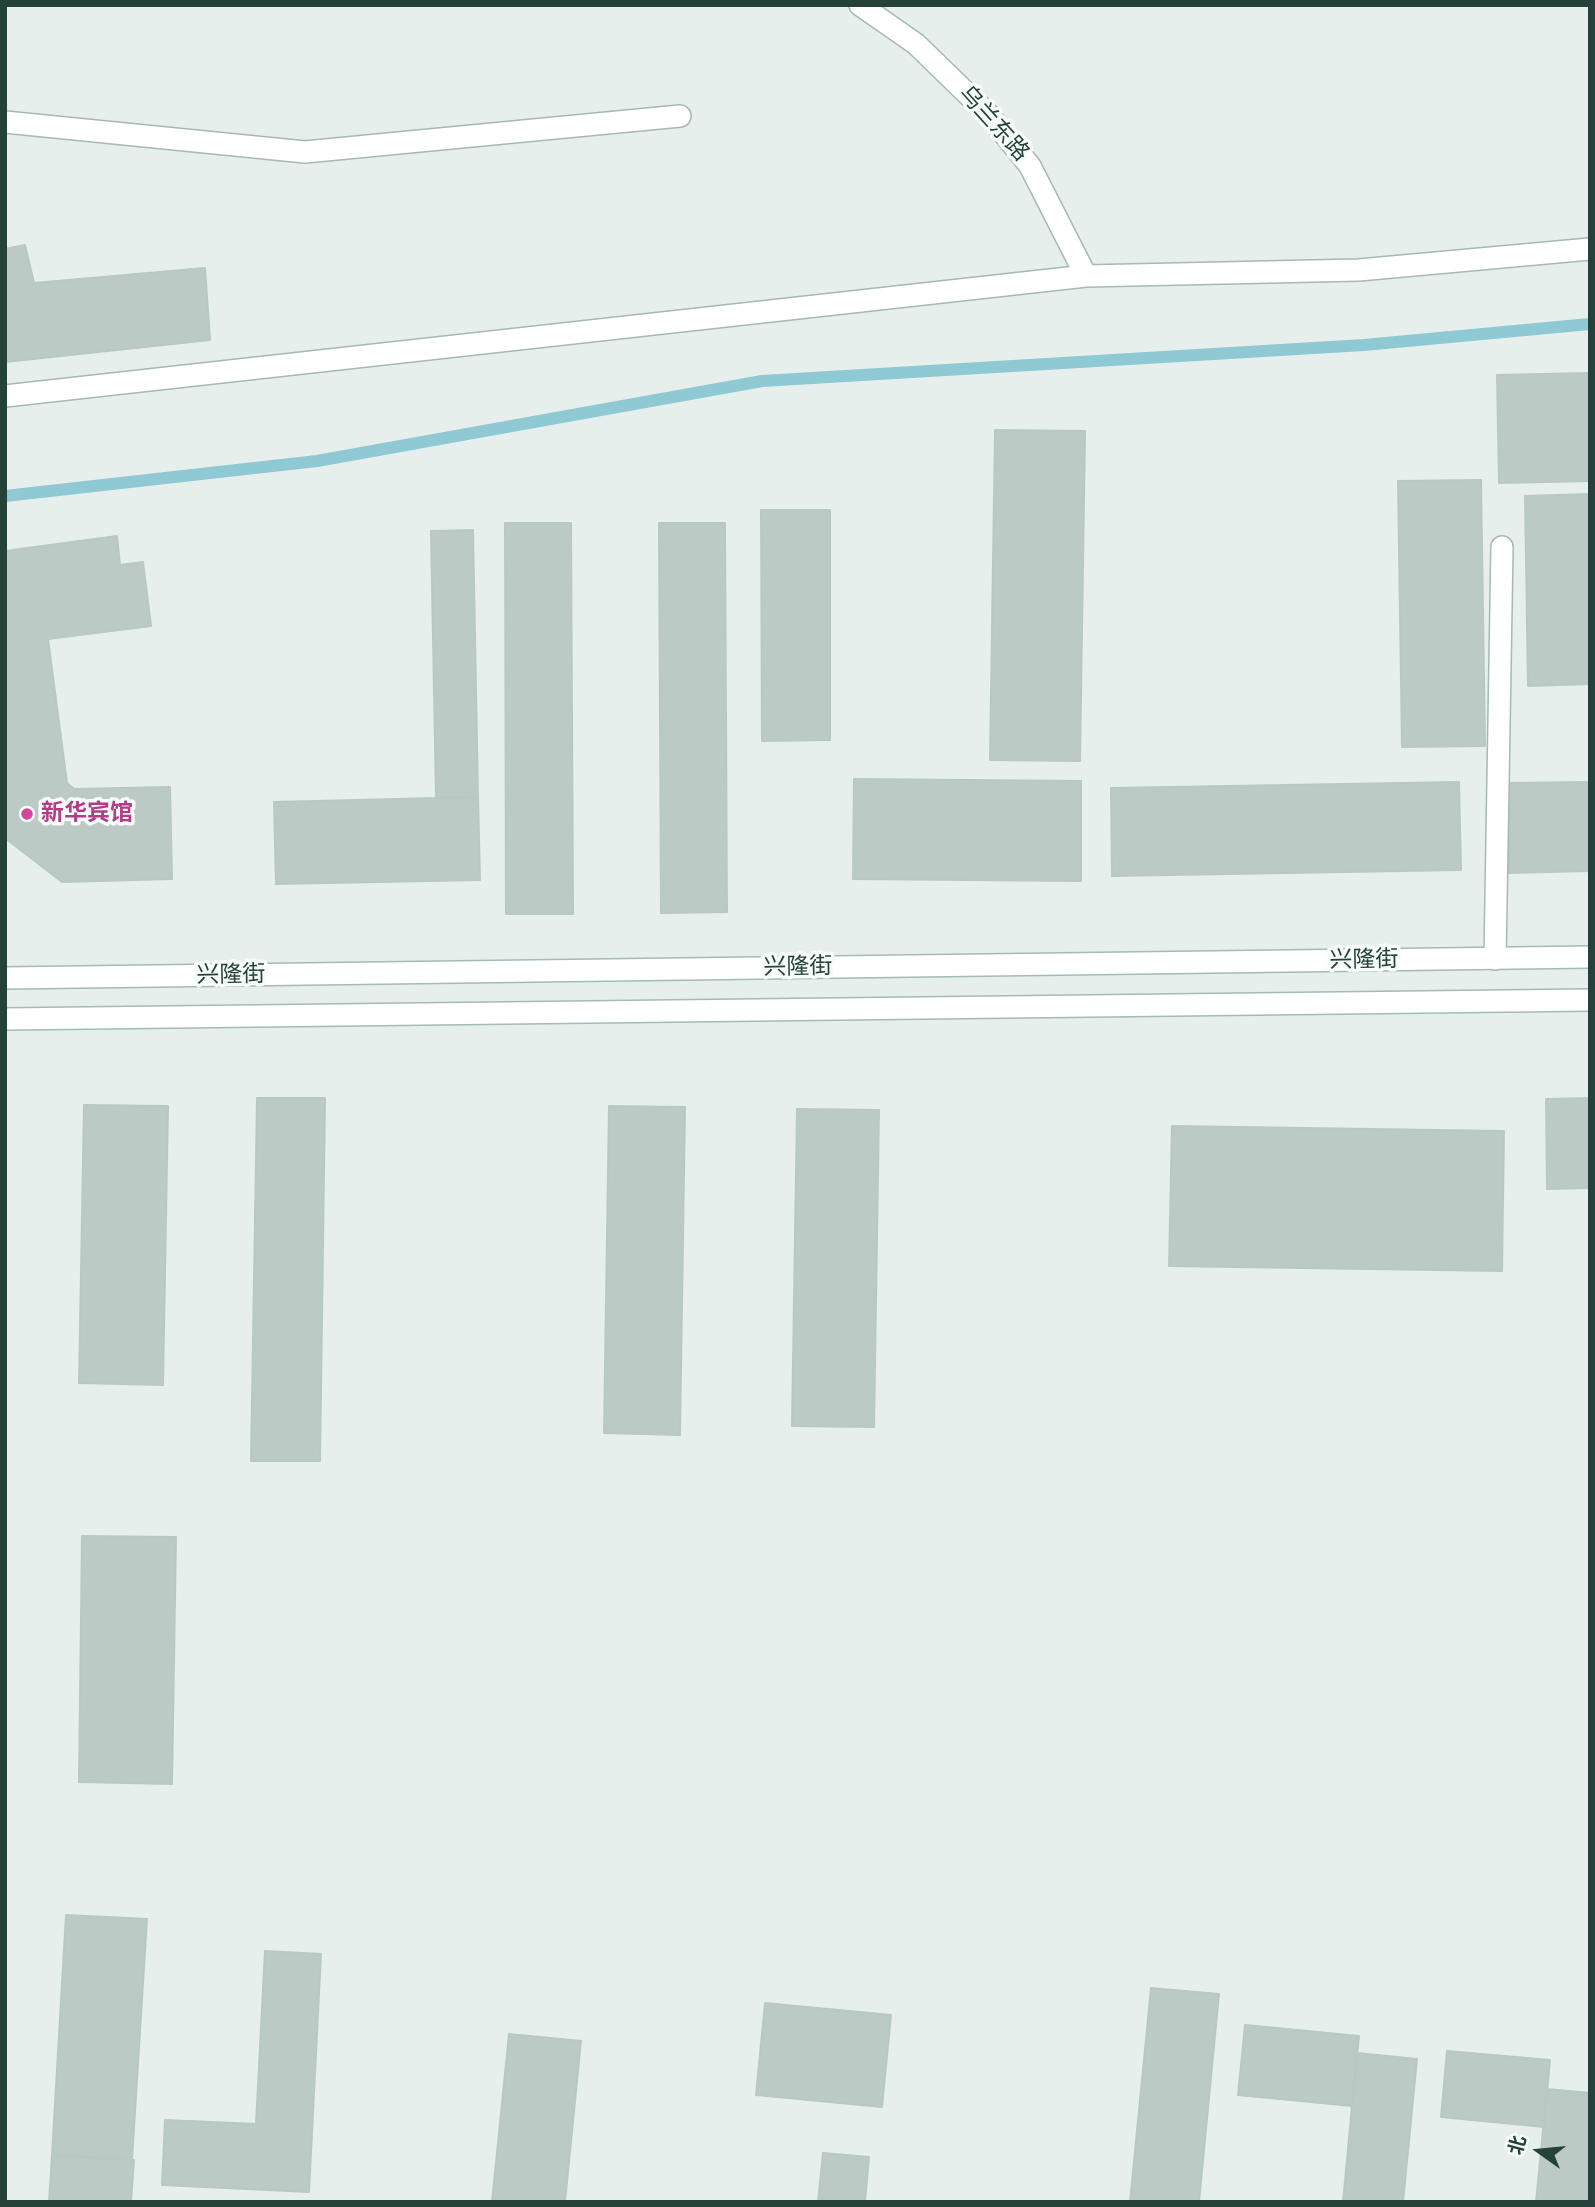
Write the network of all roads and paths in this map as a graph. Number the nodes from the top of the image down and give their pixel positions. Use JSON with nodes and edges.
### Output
{"nodes":[{"id":1,"x":860,"y":5,"type":"edge"},
{"id":2,"x":680,"y":116,"type":"dead end"},
{"id":3,"x":5,"y":122,"type":"edge"},
{"id":4,"x":1590,"y":249,"type":"edge"},
{"id":5,"x":1086,"y":276,"type":"junction"},
{"id":6,"x":5,"y":396,"type":"edge"},
{"id":7,"x":1502,"y":547,"type":"dead end"},
{"id":8,"x":1590,"y":957,"type":"edge"},
{"id":9,"x":1495,"y":959,"type":"junction"},
{"id":10,"x":5,"y":978,"type":"edge"},
{"id":11,"x":1590,"y":1000,"type":"edge"},
{"id":12,"x":5,"y":1019,"type":"edge"}],
"edges":[{"from":1,"to":5,"type":"main road","name":"乌兰东路"},
{"from":2,"to":3,"type":"main road"},
{"from":4,"to":5,"type":"main road"},
{"from":5,"to":6,"type":"main road"},
{"from":7,"to":9,"type":"main road"},
{"from":8,"to":9,"type":"main road","name":"兴隆街"},
{"from":9,"to":10,"type":"main road","name":"兴隆街"},
{"from":11,"to":12,"type":"main road","name":"兴隆街"}]}
